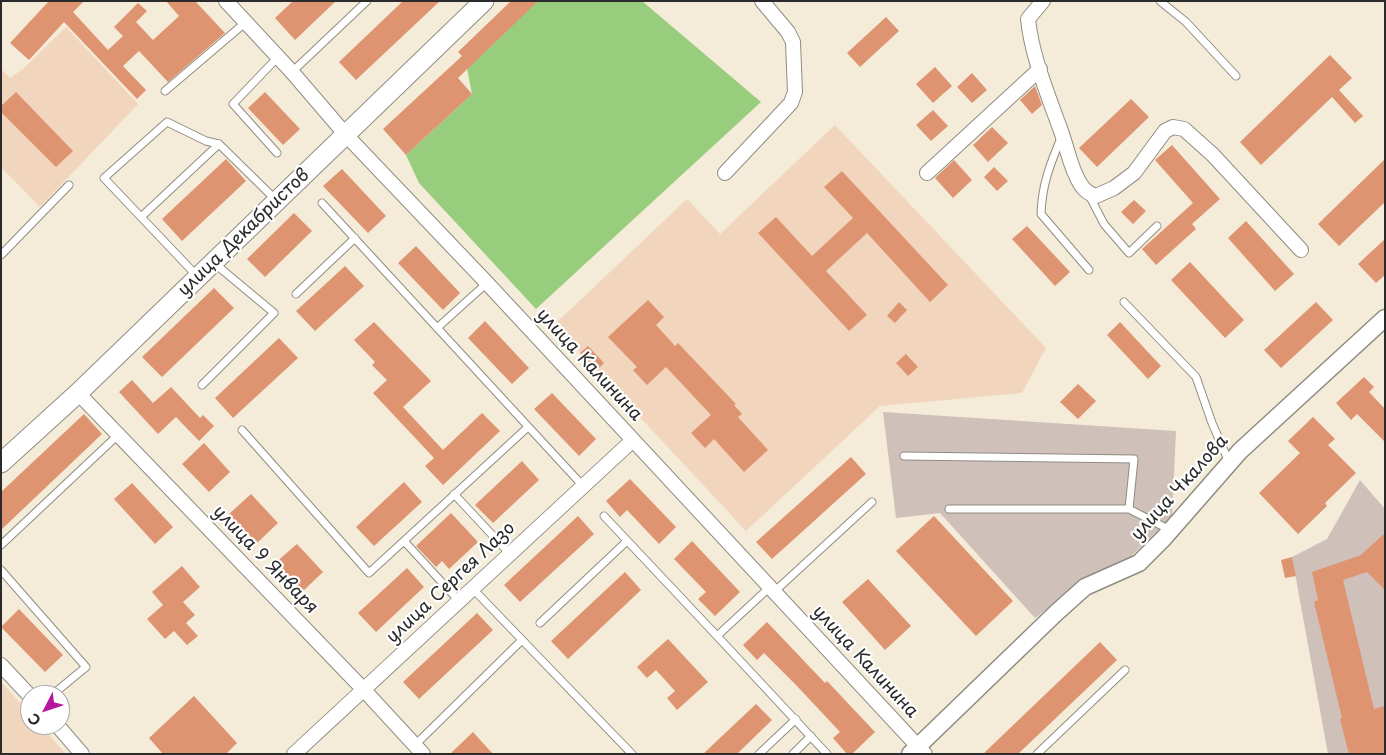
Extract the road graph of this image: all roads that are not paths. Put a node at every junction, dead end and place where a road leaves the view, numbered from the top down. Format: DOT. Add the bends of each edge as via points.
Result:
graph roads {
  1 [pos="367,1"];
  2 [pos="484,1"];
  3 [pos="762,1"];
  4 [pos="1043,1"];
  5 [pos="1160,1"];
  6 [pos="229,2"];
  7 [pos="246,22"];
  8 [pos="278,58"];
  9 [pos="1040,69"];
  10 [pos="292,72"];
  11 [pos="1236,76"];
  12 [pos="165,91"];
  13 [pos="346,135"];
  14 [pos="1062,135"];
  15 [pos="219,144"];
  16 [pos="276,153"];
  17 [pos="927,172"];
  18 [pos="725,173"];
  19 [pos="69,186"];
  20 [pos="1088,193"];
  21 [pos="277,201"];
  22 [pos="322,203"];
  23 [pos="141,217"];
  24 [pos="1158,226"];
  25 [pos="355,238"];
  26 [pos="1301,250"];
  27 [pos="1,255"];
  28 [pos="214,262"];
  29 [pos="1090,270"];
  30 [pos="198,277"];
  31 [pos="486,283"];
  32 [pos="296,294"];
  33 [pos="1124,302"];
  34 [pos="1383,323"];
  35 [pos="437,328"];
  36 [pos="202,385"];
  37 [pos="78,393"];
  38 [pos="528,427"];
  39 [pos="242,430"];
  40 [pos="118,435"];
  41 [pos="633,440"];
  42 [pos="904,456"];
  43 [pos="1230,462"];
  44 [pos="1,463"];
  45 [pos="583,486"];
  46 [pos="454,494"];
  47 [pos="872,502"];
  48 [pos="948,509"];
  49 [pos="1129,509"];
  50 [pos="604,516"];
  51 [pos="1170,530"];
  52 [pos="404,541"];
  53 [pos="627,541"];
  54 [pos="1,545"];
  55 [pos="510,554"];
  56 [pos="1,570"];
  57 [pos="473,589"];
  58 [pos="772,590"];
  59 [pos="459,601"];
  60 [pos="540,623"];
  61 [pos="717,636"];
  62 [pos="522,640"];
  63 [pos="1,665"];
  64 [pos="1125,670"];
  65 [pos="20,685"];
  66 [pos="64,685"];
  67 [pos="364,690"];
  68 [pos="796,719"];
  69 [pos="66,735"];
  70 [pos="811,736"];
  71 [pos="419,749"];
  72 [pos="918,751"];
  73 [pos="82,754"];
  74 [pos="294,754"];
  75 [pos="632,754"];
  76 [pos="759,754"];
  77 [pos="793,754"];
  78 [pos="827,754"];
  79 [pos="1038,754"];
  1 -- 10 [label="lane"];
  2 -- 13 [label="main road, улица Декабристов"];
  3 -- 18 [label="street" via="793,42 795,92 791,103"];
  4 -- 9 [label="street" via="1028,19"];
  5 -- 11 [label="lane" via="1186,22"];
  6 -- 7 [label="street, улица Калинина"];
  7 -- 8 [label="street, улица Калинина"];
  7 -- 12 [label="lane"];
  8 -- 10 [label="street, улица Калинина"];
  8 -- 16 [label="lane" via="233,104"];
  9 -- 14 [label="street"];
  9 -- 17 [label="street"];
  10 -- 13 [label="street, улица Калинина"];
  13 -- 21 [label="main road, улица Декабристов"];
  13 -- 31 [label="street, улица Калинина"];
  14 -- 20 [label="street" via="1081,185"];
  14 -- 29 [label="lane" via="1046,175 1042,214"];
  15 -- 21 [label="lane"];
  15 -- 23 [label="lane"];
  15 -- 23 [label="lane" via="167,122 104,178"];
  19 -- 27 [label="lane"];
  20 -- 24 [label="lane" via="1104,224 1129,253"];
  20 -- 26 [label="street" via="1096,196 1114,188 1134,173 1165,131 1184,129"];
  21 -- 28 [label="main road, улица Декабристов"];
  22 -- 25 [label="lane"];
  23 -- 30 [label="lane"];
  25 -- 32 [label="lane"];
  25 -- 35 [label="lane"];
  28 -- 30 [label="main road, улица Декабристов"];
  28 -- 36 [label="lane" via="274,313"];
  30 -- 37 [label="main road, улица Декабристов"];
  31 -- 35 [label="lane"];
  31 -- 41 [label="street, улица Калинина"];
  33 -- 43 [label="lane" via="1196,377"];
  34 -- 43 [label="street, улица Чкалова"];
  35 -- 38 [label="lane"];
  37 -- 40 [label="street, улица 9 Января"];
  37 -- 44 [label="main road, улица Декабристов"];
  38 -- 45 [label="lane"];
  38 -- 46 [label="lane"];
  39 -- 52 [label="lane" via="369,574"];
  40 -- 54 [label="lane"];
  40 -- 67 [label="street, улица 9 Января"];
  41 -- 45 [label="street, улица Сергея Лазо"];
  41 -- 58 [label="street, улица Калинина"];
  42 -- 49 [label="lane" via="1134,459"];
  43 -- 51 [label="street, улица Чкалова"];
  45 -- 55 [label="street, улица Сергея Лазо"];
  46 -- 52 [label="lane"];
  46 -- 55 [label="lane"];
  47 -- 58 [label="lane"];
  48 -- 49 [label="lane"];
  49 -- 51 [label="lane"];
  50 -- 53 [label="lane"];
  51 -- 72 [label="street, улица Чкалова" via="1139,563 1085,588 1056,613"];
  52 -- 59 [label="lane"];
  53 -- 60 [label="lane"];
  53 -- 61 [label="lane"];
  55 -- 57 [label="street, улица Сергея Лазо"];
  56 -- 66 [label="lane" via="86,667"];
  57 -- 59 [label="street, улица Сергея Лазо"];
  57 -- 62 [label="lane"];
  58 -- 61 [label="lane"];
  58 -- 72 [label="street, улица Калинина"];
  59 -- 67 [label="street, улица Сергея Лазо"];
  61 -- 68 [label="lane"];
  62 -- 71 [label="lane"];
  62 -- 75 [label="lane"];
  63 -- 65 [label="street"];
  64 -- 79 [label="lane"];
  67 -- 71 [label="street, улица 9 Января"];
  67 -- 74 [label="street, улица Сергея Лазо"];
  68 -- 70 [label="lane"];
  68 -- 76 [label="lane"];
  69 -- 73 [label="street"];
  70 -- 77 [label="lane"];
  70 -- 78 [label="lane"];
}
